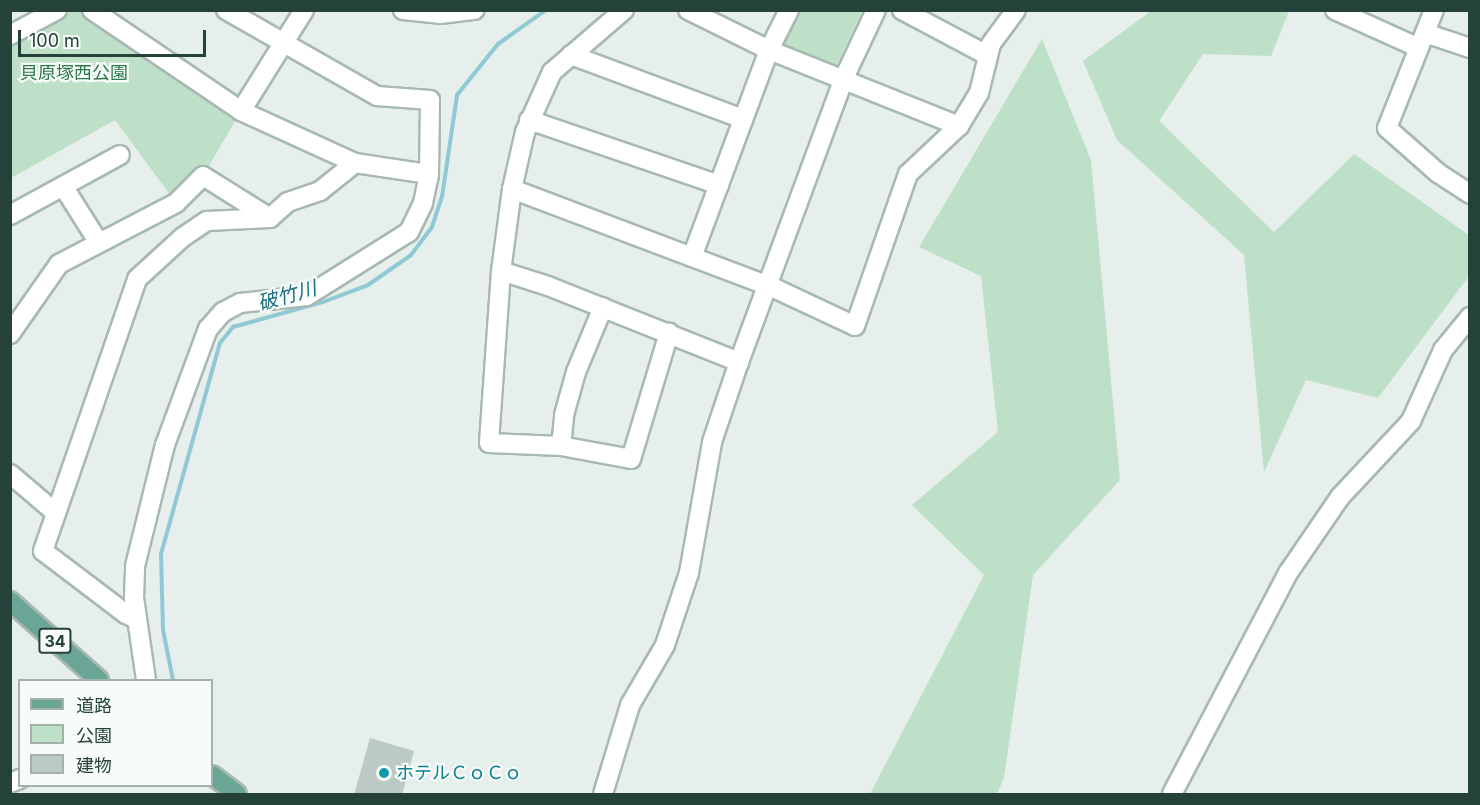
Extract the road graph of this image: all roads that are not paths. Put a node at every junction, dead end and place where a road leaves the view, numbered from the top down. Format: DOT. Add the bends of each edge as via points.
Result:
graph roads {
  1 [pos="57,10"];
  2 [pos="92,10"];
  3 [pos="226,10"];
  4 [pos="304,10"];
  5 [pos="403,10"];
  6 [pos="475,10"];
  7 [pos="624,10"];
  8 [pos="688,10"];
  9 [pos="789,10"];
  10 [pos="876,10"];
  11 [pos="902,10"];
  12 [pos="1016,10"];
  13 [pos="1335,10"];
  14 [pos="1434,10"];
  15 [pos="10,35"];
  16 [pos="1422,40"];
  17 [pos="282,45"];
  18 [pos="1470,48"];
  19 [pos="769,50"];
  20 [pos="571,55"];
  21 [pos="987,55"];
  22 [pos="844,78"];
  23 [pos="241,111"];
  24 [pos="743,119"];
  25 [pos="529,120"];
  26 [pos="959,126"];
  27 [pos="120,155"];
  28 [pos="355,163"];
  29 [pos="429,174"];
  30 [pos="719,185"];
  31 [pos="63,186"];
  32 [pos="512,189"];
  33 [pos="1470,194"];
  34 [pos="10,215"];
  35 [pos="270,218"];
  36 [pos="99,243"];
  37 [pos="692,257"];
  38 [pos="501,271"];
  39 [pos="767,286"];
  40 [pos="603,307"];
  41 [pos="1470,317"];
  42 [pos="669,333"];
  43 [pos="10,334"];
  44 [pos="739,362"];
  45 [pos="561,446"];
  46 [pos="10,474"];
  47 [pos="56,513"];
  48 [pos="10,601"];
  49 [pos="137,619"];
  50 [pos="97,679"];
  51 [pos="146,679"];
  52 [pos="213,776"];
  53 [pos="237,795"];
  54 [pos="603,795"];
  55 [pos="1172,795"];
  1 -- 15 [label="street"];
  2 -- 23 [label="street"];
  3 -- 17 [label="street"];
  4 -- 17 [label="street"];
  5 -- 6 [label="street" via="440,14"];
  7 -- 20 [label="street"];
  8 -- 19 [label="street"];
  9 -- 19 [label="street"];
  10 -- 22 [label="street"];
  11 -- 21 [label="street"];
  12 -- 21 [label="street"];
  13 -- 16 [label="street"];
  14 -- 16 [label="street"];
  16 -- 18 [label="street"];
  16 -- 33 [label="street" via="1387,128 1438,174"];
  17 -- 23 [label="street"];
  17 -- 29 [label="street" via="377,96 430,100"];
  19 -- 22 [label="street"];
  19 -- 24 [label="street"];
  20 -- 24 [label="street"];
  20 -- 25 [label="street" via="552,72"];
  21 -- 26 [label="street" via="979,93"];
  22 -- 26 [label="street"];
  22 -- 39 [label="street"];
  23 -- 28 [label="street"];
  24 -- 30 [label="street"];
  25 -- 30 [label="street"];
  25 -- 32 [label="street"];
  26 -- 39 [label="street" via="908,174 855,326"];
  27 -- 31 [label="street"];
  28 -- 29 [label="street"];
  28 -- 35 [label="street" via="320,191 288,202"];
  29 -- 49 [label="street" via="423,203 409,232 401,238 307,296 240,303 223,312 208,329 165,445 143,528 135,566"];
  30 -- 37 [label="street"];
  31 -- 34 [label="street"];
  31 -- 36 [label="street"];
  32 -- 37 [label="street"];
  32 -- 38 [label="street"];
  35 -- 36 [label="street" via="203,176 176,203"];
  35 -- 47 [label="street" via="207,221 137,279"];
  36 -- 43 [label="street" via="59,264"];
  37 -- 39 [label="street"];
  38 -- 40 [label="street"];
  38 -- 45 [label="street" via="489,443"];
  39 -- 44 [label="street"];
  40 -- 42 [label="street"];
  40 -- 45 [label="street" via="576,372 564,415"];
  41 -- 55 [label="street" via="1443,350 1411,421 1340,497 1294,564 1239,661"];
  42 -- 44 [label="street"];
  42 -- 45 [label="street" via="631,459"];
  44 -- 54 [label="street" via="712,442 689,573 665,645 630,705"];
  46 -- 47 [label="street"];
  47 -- 49 [label="street" via="44,551"];
  48 -- 50 [label="main road, 34"];
  49 -- 51 [label="street"];
  52 -- 53 [label="main road"];
}
